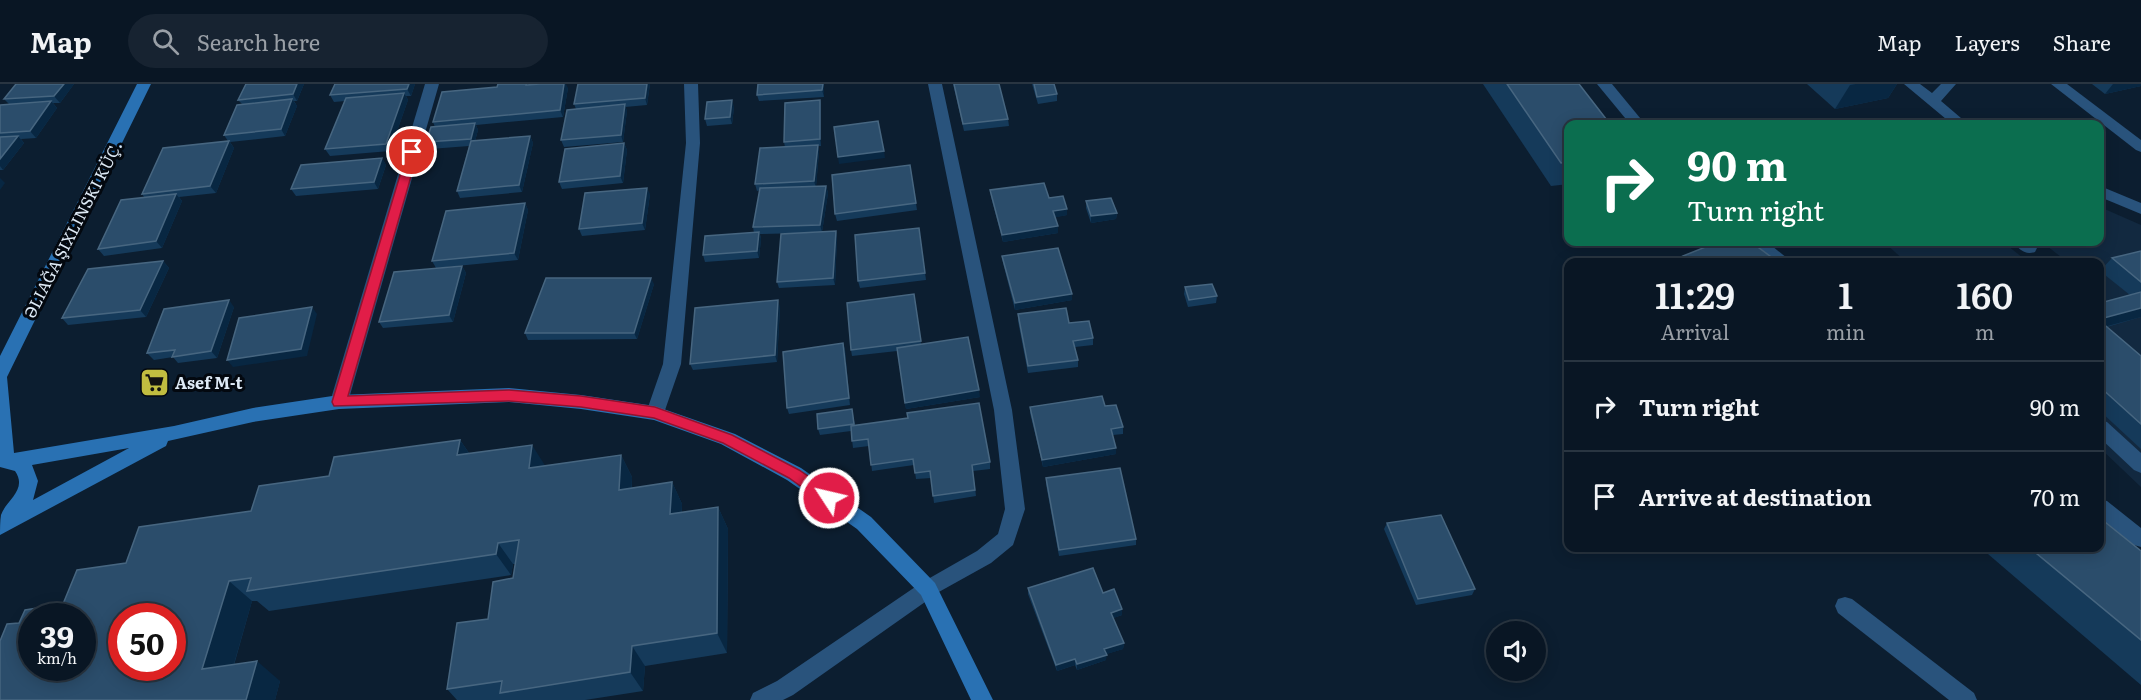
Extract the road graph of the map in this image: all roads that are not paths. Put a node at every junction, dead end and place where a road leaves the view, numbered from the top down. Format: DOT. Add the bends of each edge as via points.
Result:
graph roads {
  1 [pos="144,84"];
  2 [pos="432,84"];
  3 [pos="691,84"];
  4 [pos="935,84"];
  5 [pos="1604,84"];
  6 [pos="1911,84"];
  7 [pos="1949,84"];
  8 [pos="2058,84"];
  9 [pos="1932,101"];
  10 [pos="1635,120"];
  11 [pos="1956,120"];
  12 [pos="2141,147"];
  13 [pos="2104,193"];
  14 [pos="2141,209"];
  15 [pos="1762,246"];
  16 [pos="1779,258"];
  17 [pos="2,365"];
  18 [pos="0,380"];
  19 [pos="339,402"];
  20 [pos="655,413"];
  21 [pos="2104,431"];
  22 [pos="174,433"];
  23 [pos="6,460"];
  24 [pos="2141,465"];
  25 [pos="2104,510"];
  26 [pos="0,526"];
  27 [pos="2141,539"];
  28 [pos="928,589"];
  29 [pos="1845,606"];
  30 [pos="761,700"];
  31 [pos="982,700"];
  32 [pos="1966,700"];
  1 -- 17 [label="main road"];
  2 -- 19 [label="street"];
  3 -- 20 [label="street" via="693,143 672,364"];
  4 -- 28 [label="street" via="1004,410 1015,509 1006,539 984,557"];
  5 -- 10 [label="street"];
  6 -- 9 [label="street"];
  7 -- 9 [label="street"];
  8 -- 12 [label="street"];
  9 -- 11 [label="street"];
  13 -- 14 [label="street"];
  15 -- 16 [label="street"];
  18 -- 23 [label="main road"];
  19 -- 20 [label="main road" via="509,395"];
  19 -- 22 [label="main road" via="253,415"];
  20 -- 28 [label="main road" via="728,439 794,474 864,523"];
  21 -- 24 [label="street"];
  22 -- 23 [label="main road"];
  22 -- 26 [label="main road"];
  23 -- 26 [label="main road" via="25,468 30,480 27,494 16,511"];
  25 -- 27 [label="street"];
  28 -- 30 [label="street" via="785,688"];
  28 -- 31 [label="main road"];
  29 -- 32 [label="street"];
}
